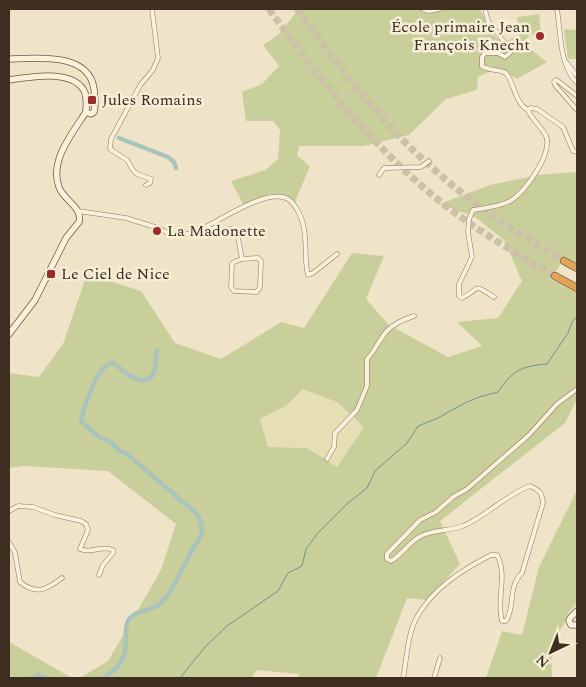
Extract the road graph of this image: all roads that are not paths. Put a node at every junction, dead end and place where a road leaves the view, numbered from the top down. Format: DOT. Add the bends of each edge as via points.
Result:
graph roads {
  1 [pos="152,9"];
  2 [pos="423,9"];
  3 [pos="440,9"];
  4 [pos="485,9"];
  5 [pos="558,9"];
  6 [pos="9,59"];
  7 [pos="566,62"];
  8 [pos="577,76"];
  9 [pos="9,80"];
  10 [pos="577,83"];
  11 [pos="577,96"];
  12 [pos="528,110"];
  13 [pos="577,110"];
  14 [pos="86,112"];
  15 [pos="577,152"];
  16 [pos="429,161"];
  17 [pos="379,175"];
  18 [pos="146,185"];
  19 [pos="78,211"];
  20 [pos="194,232"];
  21 [pos="337,254"];
  22 [pos="242,259"];
  23 [pos="564,261"];
  24 [pos="577,268"];
  25 [pos="555,276"];
  26 [pos="577,288"];
  27 [pos="494,297"];
  28 [pos="414,316"];
  29 [pos="9,334"];
  30 [pos="577,389"];
  31 [pos="327,459"];
  32 [pos="9,511"];
  33 [pos="9,542"];
  34 [pos="99,575"];
  35 [pos="62,578"];
  36 [pos="577,611"];
  37 [pos="577,625"];
  38 [pos="440,658"];
  39 [pos="403,678"];
  40 [pos="434,678"];
  1 -- 18 [label="street" via="158,58 111,138 110,149 127,160 137,174 150,179"];
  2 -- 3 [label="street"];
  4 -- 12 [label="street" via="488,21 510,53 505,57 498,53 485,53 482,66 506,73 523,108"];
  5 -- 7 [label="street"];
  6 -- 14 [label="street" via="47,59 82,67 92,80 95,97 94,112"];
  7 -- 8 [label="street"];
  7 -- 10 [label="street" via="567,70"];
  9 -- 14 [label="street" via="41,76 71,80 84,90"];
  11 -- 13 [label="street" via="558,81 554,82"];
  12 -- 15 [label="street" via="533,107 563,127 573,151"];
  12 -- 27 [label="street" via="545,134 545,156 534,175 512,200 472,210 469,218 472,257 459,284 459,296 462,298 478,288"];
  14 -- 19 [label="street" via="63,150 56,169 61,191"];
  16 -- 17 [label="street" via="421,167 384,168"];
  19 -- 20 [label="street" via="126,218 166,232"];
  19 -- 29 [label="street" via="79,222 66,238 35,300"];
  20 -- 21 [label="street" via="252,203 282,197 292,202 305,230 308,275"];
  20 -- 22 [label="street" via="231,229 237,232"];
  22 -- 22 [label="street" via="258,258 261,261 257,292 234,291 231,287 232,264"];
  23 -- 24 [label="highway"];
  25 -- 26 [label="highway"];
  28 -- 31 [label="street" via="399,321 387,331 367,359 367,386 357,410 335,433 334,446"];
  30 -- 39 [label="street" via="467,489 420,520 387,554 386,558 391,561 420,536 463,525 521,489 530,486 539,490 542,497 522,573 512,589 510,615 506,621 502,621 500,615 500,561 497,555 491,555 448,581 417,617"];
  32 -- 34 [label="street" via="18,506 33,507 86,524 88,530 80,549 86,552 100,548 113,550"];
  33 -- 35 [label="street" via="15,553 20,582 27,588 46,589"];
  36 -- 37 [label="street" via="569,621 571,625"];
  38 -- 40 [label="street"];
}
